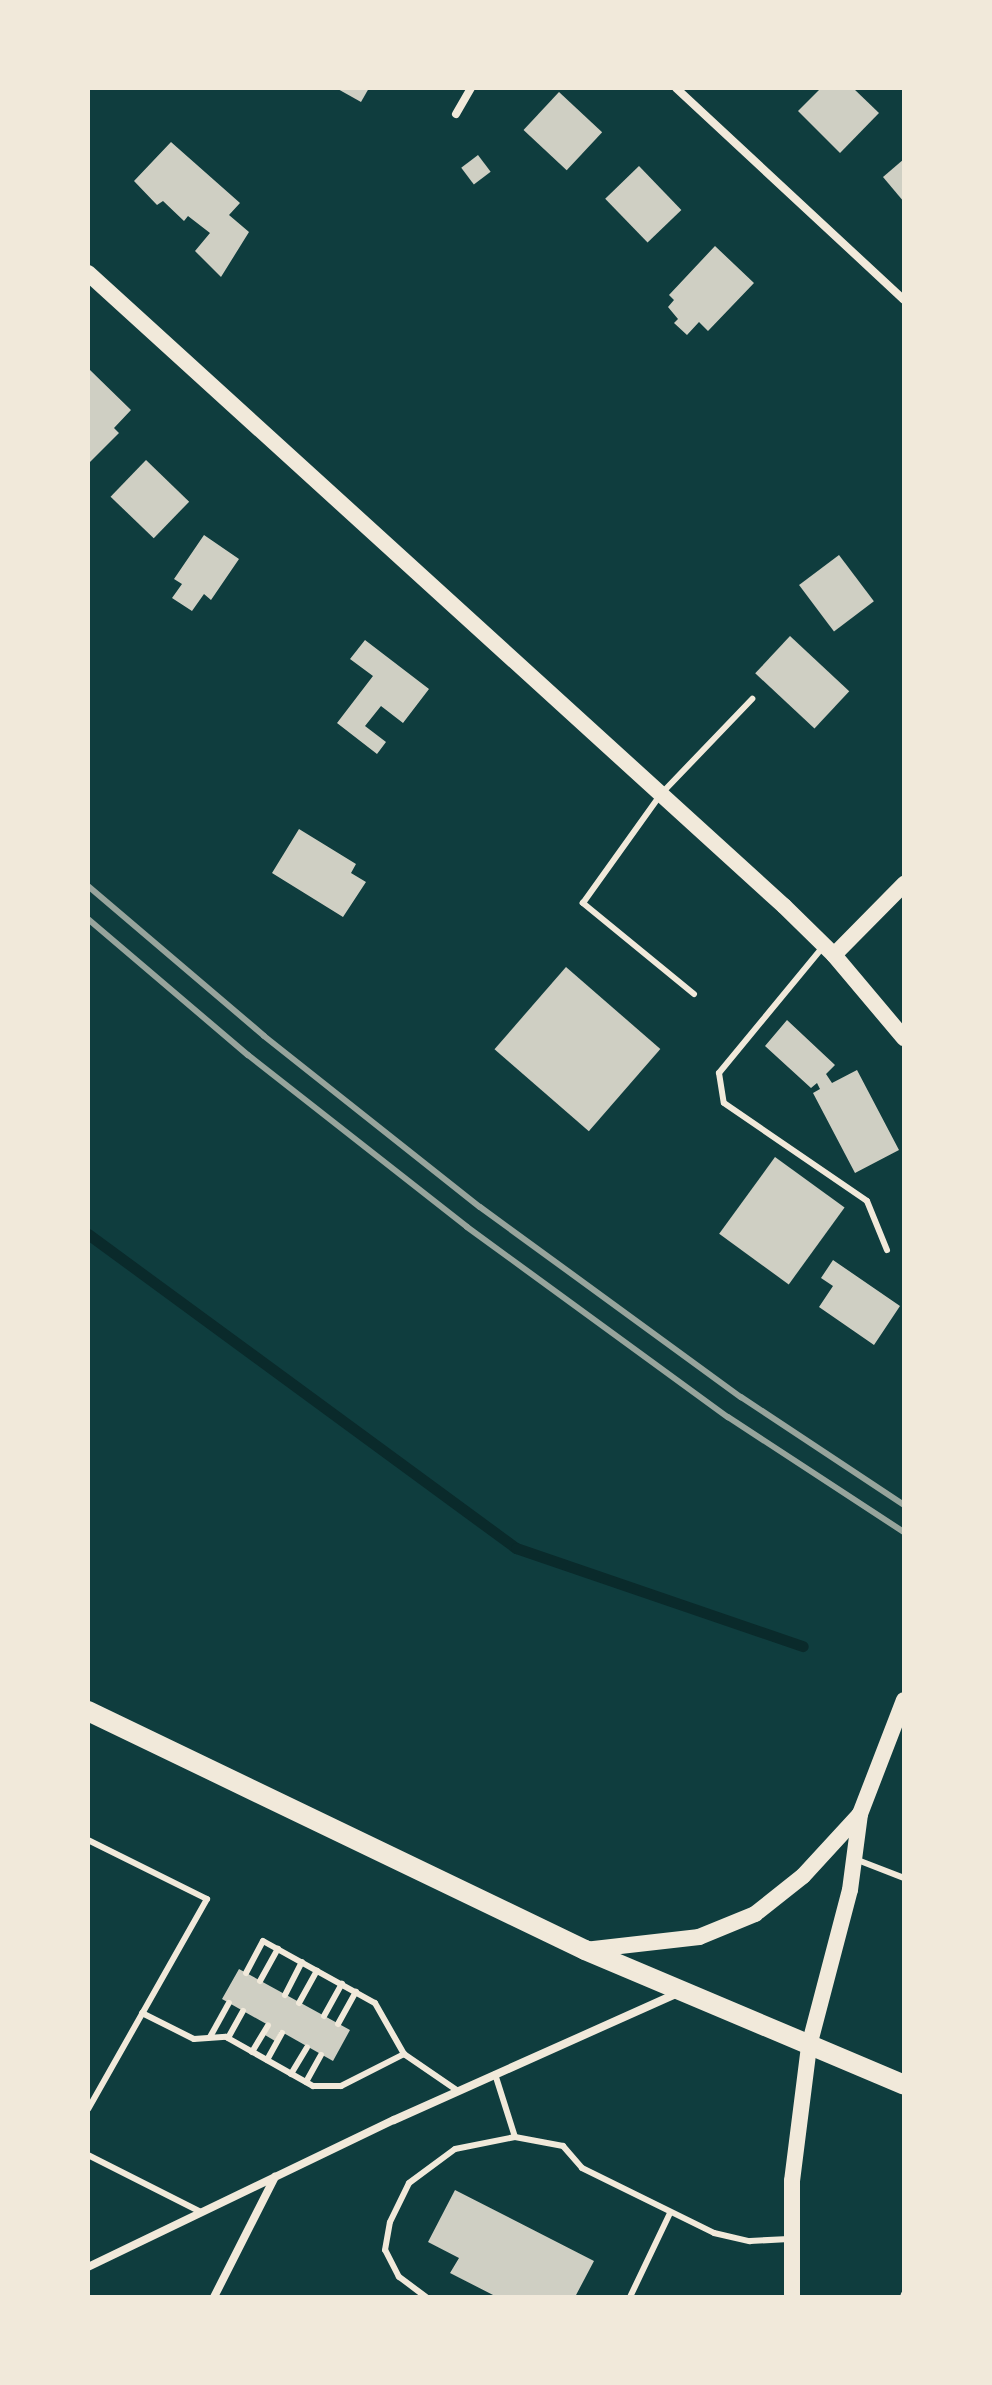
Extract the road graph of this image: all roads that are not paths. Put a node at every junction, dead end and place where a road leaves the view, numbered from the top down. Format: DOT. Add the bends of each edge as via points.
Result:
graph roads {
  1 [pos="471,88"];
  2 [pos="676,88"];
  3 [pos="456,114"];
  4 [pos="88,273"];
  5 [pos="904,300"];
  6 [pos="752,699"];
  7 [pos="661,794"];
  8 [pos="904,884"];
  9 [pos="829,950"];
  10 [pos="694,994"];
  11 [pos="904,1038"];
  12 [pos="887,1250"];
  13 [pos="904,1700"];
  14 [pos="88,1711"];
  15 [pos="860,1814"];
  16 [pos="88,1840"];
  17 [pos="854,1859"];
  18 [pos="904,1878"];
  19 [pos="278,1949"];
  20 [pos="585,1950"];
  21 [pos="302,1962"];
  22 [pos="317,1971"];
  23 [pos="246,1973"];
  24 [pos="260,1981"];
  25 [pos="342,1984"];
  26 [pos="681,1991"];
  27 [pos="356,1992"];
  28 [pos="285,1995"];
  29 [pos="229,2003"];
  30 [pos="299,2003"];
  31 [pos="243,2011"];
  32 [pos="142,2013"];
  33 [pos="324,2016"];
  34 [pos="338,2024"];
  35 [pos="268,2025"];
  36 [pos="282,2033"];
  37 [pos="210,2037"];
  38 [pos="228,2038"];
  39 [pos="809,2046"];
  40 [pos="307,2047"];
  41 [pos="252,2052"];
  42 [pos="404,2054"];
  43 [pos="321,2055"];
  44 [pos="267,2060"];
  45 [pos="291,2074"];
  46 [pos="495,2074"];
  47 [pos="306,2082"];
  48 [pos="904,2085"];
  49 [pos="458,2091"];
  50 [pos="88,2109"];
  51 [pos="515,2137"];
  52 [pos="88,2155"];
  53 [pos="275,2177"];
  54 [pos="201,2212"];
  55 [pos="670,2213"];
  56 [pos="789,2239"];
  57 [pos="88,2267"];
  58 [pos="214,2297"];
  59 [pos="426,2297"];
  60 [pos="630,2297"];
  61 [pos="792,2297"];
  1 -- 3 [label="street"];
  2 -- 5 [label="street"];
  4 -- 7 [label="main road"];
  6 -- 7 [label="lane"];
  7 -- 9 [label="main road"];
  7 -- 10 [label="lane" via="583,903"];
  8 -- 9 [label="main road"];
  9 -- 11 [label="main road"];
  9 -- 12 [label="lane" via="719,1073 724,1103 867,1201"];
  13 -- 15 [label="main road"];
  14 -- 20 [label="main road"];
  15 -- 17 [label="main road"];
  15 -- 20 [label="main road" via="803,1876 755,1914 699,1937"];
  16 -- 32 [label="lane" via="207,1899"];
  17 -- 18 [label="lane"];
  17 -- 39 [label="main road"];
  19 -- 21 [label="lane"];
  19 -- 23 [label="lane" via="263,1941"];
  19 -- 24 [label="lane"];
  20 -- 26 [label="main road"];
  21 -- 22 [label="lane"];
  21 -- 28 [label="lane"];
  22 -- 25 [label="lane"];
  22 -- 30 [label="lane"];
  25 -- 27 [label="lane"];
  25 -- 33 [label="lane"];
  26 -- 39 [label="main road"];
  26 -- 46 [label="street"];
  27 -- 34 [label="lane"];
  27 -- 42 [label="lane" via="384,2013"];
  29 -- 37 [label="lane"];
  31 -- 38 [label="lane"];
  32 -- 37 [label="lane" via="185,2036"];
  32 -- 50 [label="lane"];
  35 -- 41 [label="lane"];
  36 -- 44 [label="lane"];
  37 -- 38 [label="lane"];
  38 -- 41 [label="lane"];
  39 -- 48 [label="main road"];
  39 -- 56 [label="main road"];
  40 -- 45 [label="lane"];
  41 -- 44 [label="lane"];
  42 -- 47 [label="lane" via="341,2086"];
  42 -- 49 [label="lane"];
  43 -- 47 [label="lane"];
  44 -- 45 [label="lane"];
  45 -- 47 [label="lane"];
  46 -- 49 [label="street"];
  46 -- 51 [label="lane"];
  49 -- 53 [label="street"];
  51 -- 55 [label="lane" via="544,2138 563,2146 582,2168"];
  51 -- 59 [label="lane" via="455,2149 409,2183 390,2222 385,2250 399,2277"];
  52 -- 54 [label="lane"];
  53 -- 54 [label="street"];
  53 -- 58 [label="street"];
  54 -- 57 [label="street"];
  55 -- 56 [label="lane" via="714,2233 750,2241"];
  55 -- 60 [label="lane"];
  56 -- 61 [label="main road"];
}
